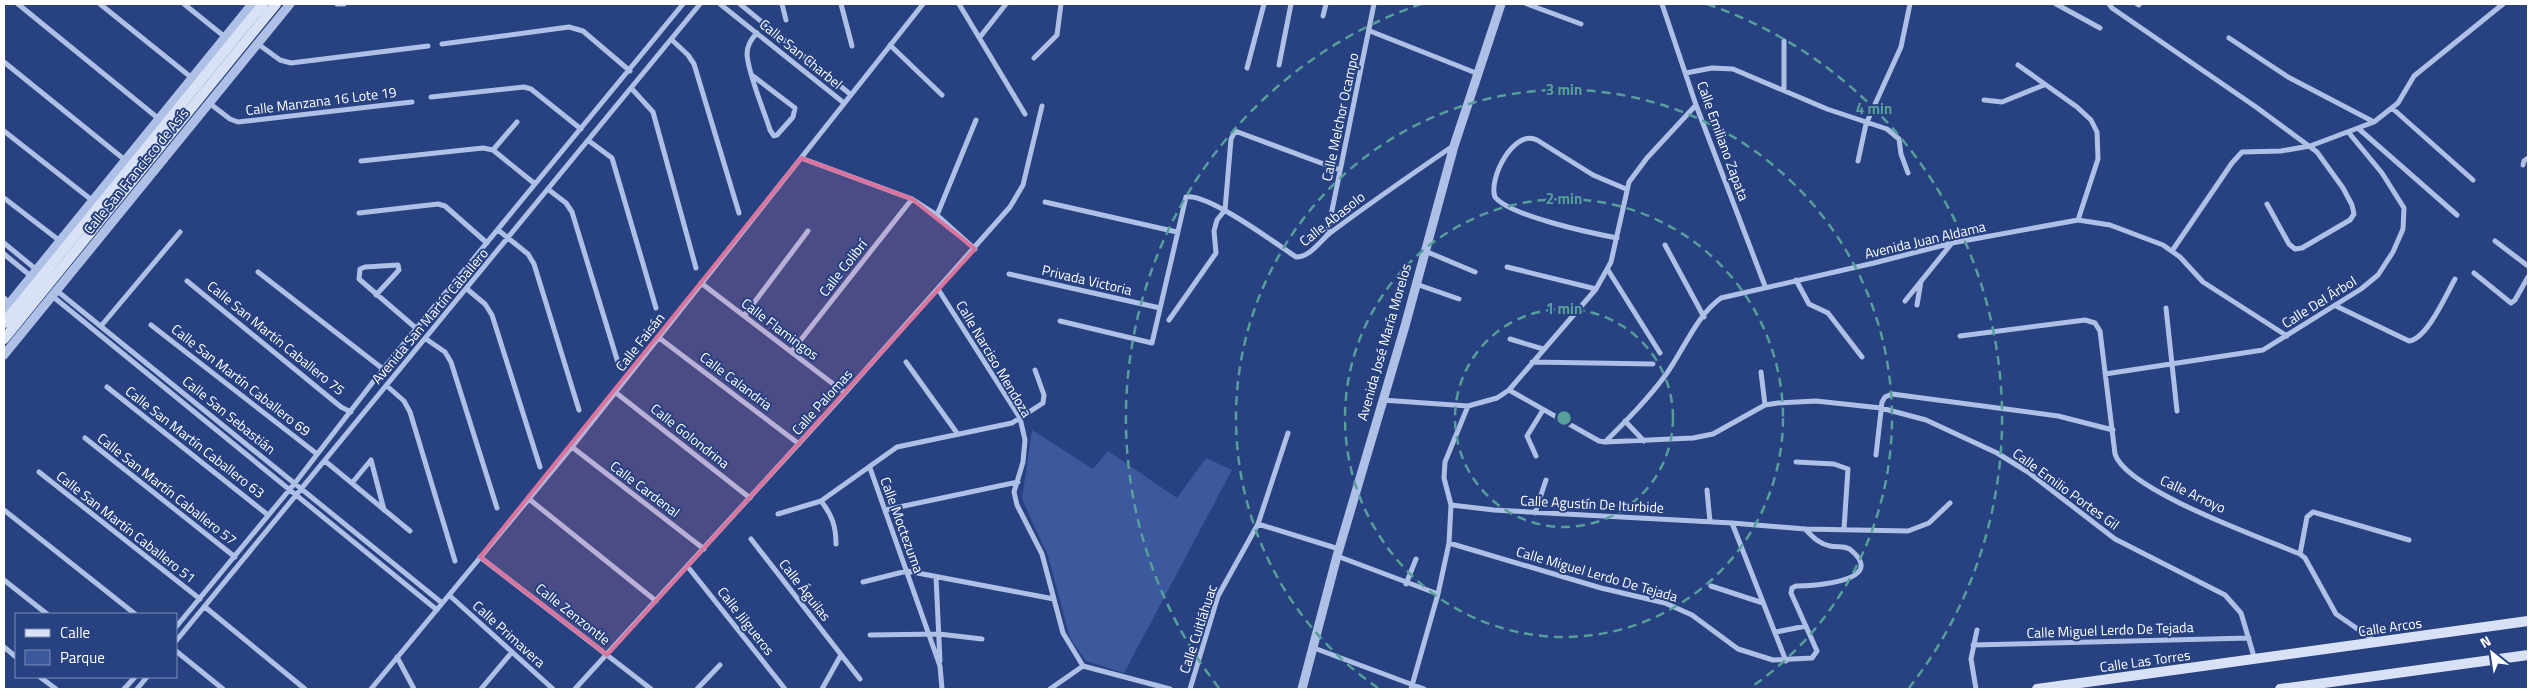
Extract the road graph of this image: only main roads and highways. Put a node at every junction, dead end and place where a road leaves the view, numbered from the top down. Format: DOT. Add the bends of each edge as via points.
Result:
graph roads {
  1 [pos="263,4"];
  2 [pos="276,4"];
  3 [pos="44,283"];
  4 [pos="4,323"];
  5 [pos="4,339"];
  6 [pos="2528,621"];
  7 [pos="2528,655"];
  8 [pos="2255,660"];
  9 [pos="2037,689"];
  10 [pos="2280,689"];
  1 -- 3 [label="main road, Calle San Francisco de Asís"];
  2 -- 3 [label="main road, Calle San Francisco de Asís"];
  3 -- 4 [label="main road, Calle San Francisco de Asís"];
  3 -- 5 [label="main road, Calle San Francisco de Asís"];
  6 -- 8 [label="main road, Calle Arcos"];
  7 -- 10 [label="main road"];
  8 -- 9 [label="main road, Calle Las Torres"];
}
